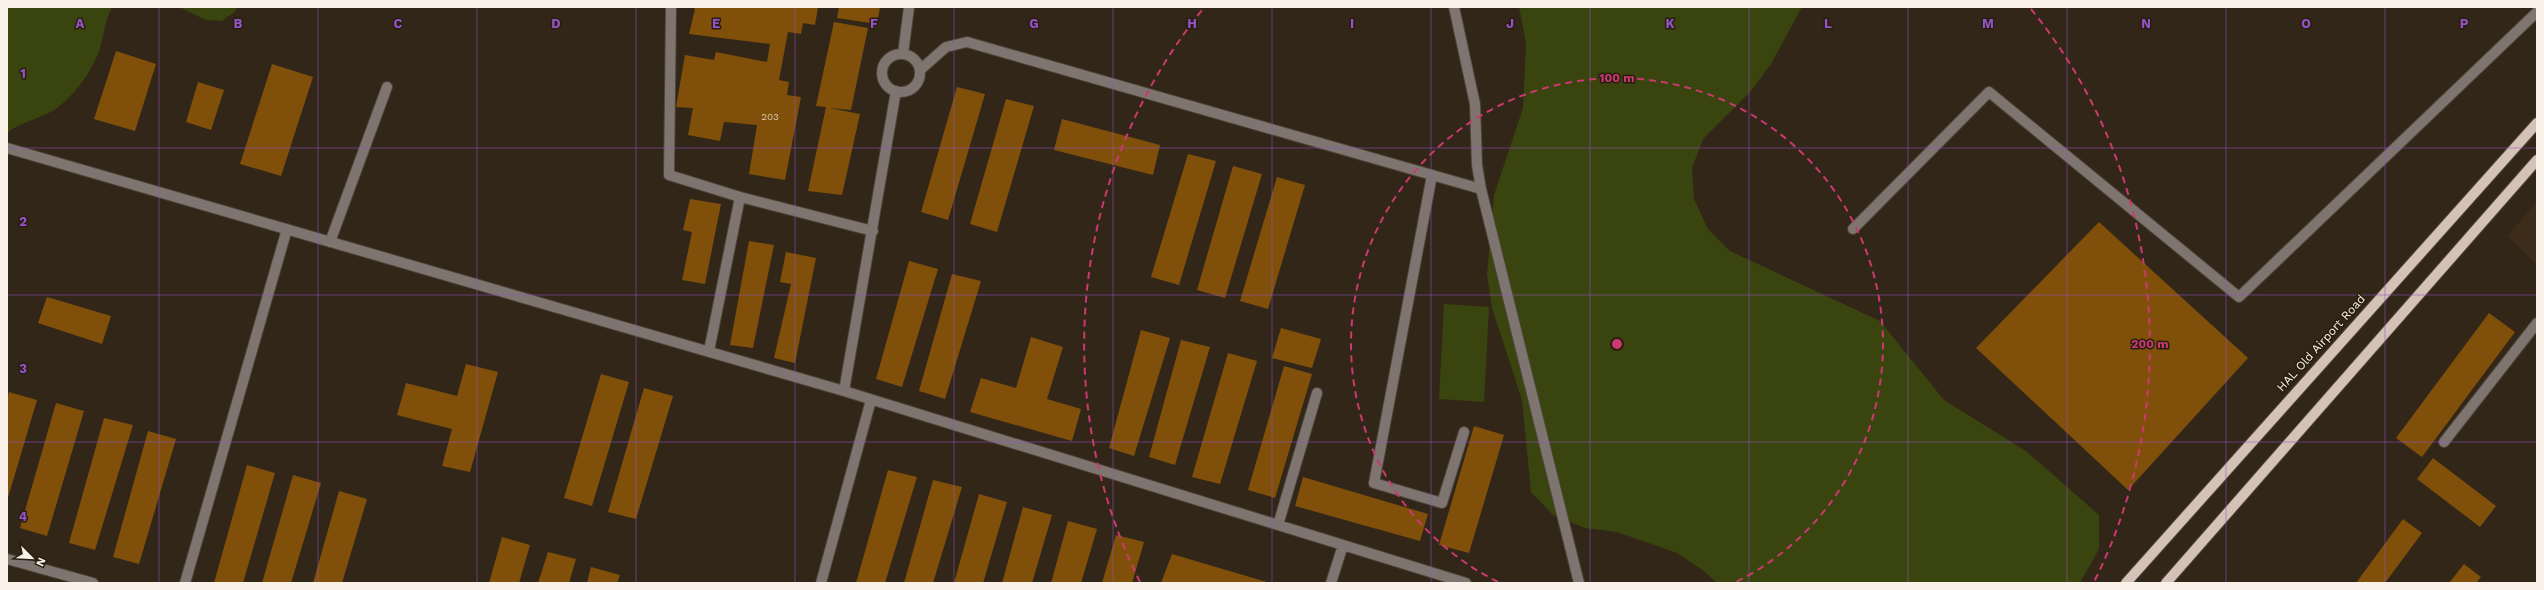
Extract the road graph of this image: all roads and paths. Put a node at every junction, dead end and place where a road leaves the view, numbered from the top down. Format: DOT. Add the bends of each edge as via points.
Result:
graph roads {
  1 [pos="671,7"];
  2 [pos="909,7"];
  3 [pos="1454,7"];
  4 [pos="2530,7"];
  5 [pos="2537,12"];
  6 [pos="2528,21"];
  7 [pos="903,54"];
  8 [pos="920,70"];
  9 [pos="387,87"];
  10 [pos="896,91"];
  11 [pos="2537,123"];
  12 [pos="7,148"];
  13 [pos="2537,160"];
  14 [pos="1432,175"];
  15 [pos="1481,189"];
  16 [pos="740,197"];
  17 [pos="287,229"];
  18 [pos="1853,229"];
  19 [pos="873,231"];
  20 [pos="330,242"];
  21 [pos="2537,323"];
  22 [pos="709,351"];
  23 [pos="844,391"];
  24 [pos="1317,394"];
  25 [pos="870,400"];
  26 [pos="1464,432"];
  27 [pos="2444,442"];
  28 [pos="1278,525"];
  29 [pos="1343,545"];
  30 [pos="7,559"];
  31 [pos="93,583"];
  32 [pos="185,583"];
  33 [pos="821,583"];
  34 [pos="1331,583"];
  35 [pos="1466,583"];
  36 [pos="1579,583"];
  37 [pos="2126,583"];
  38 [pos="2166,583"];
  1 -- 16 [label="lane" via="669,175"];
  2 -- 7 [label="lane"];
  3 -- 15 [label="lane" via="1475,104 1477,165"];
  4 -- 6 [label="lane"];
  5 -- 6 [label="lane"];
  6 -- 18 [label="lane" via="2239,297 1989,92"];
  7 -- 8 [label="lane" via="914,59"];
  7 -- 10 [label="lane" via="892,57 884,66 886,84"];
  8 -- 10 [label="lane" via="914,87"];
  8 -- 14 [label="lane" via="946,47 967,42"];
  9 -- 20 [label="lane"];
  10 -- 19 [label="lane"];
  11 -- 37 [label="main road, HAL Old Airport Road"];
  12 -- 17 [label="lane"];
  13 -- 38 [label="main road"];
  14 -- 15 [label="lane"];
  14 -- 26 [label="lane" via="1374,483 1442,503"];
  15 -- 36 [label="lane"];
  16 -- 19 [label="lane"];
  16 -- 22 [label="lane"];
  17 -- 20 [label="lane"];
  17 -- 32 [label="lane"];
  19 -- 23 [label="lane"];
  20 -- 22 [label="lane"];
  21 -- 27 [label="lane"];
  22 -- 23 [label="lane"];
  23 -- 25 [label="lane"];
  24 -- 28 [label="lane"];
  25 -- 28 [label="lane"];
  25 -- 33 [label="lane"];
  28 -- 29 [label="lane"];
  29 -- 34 [label="lane"];
  29 -- 35 [label="lane"];
  30 -- 31 [label="lane"];
}
